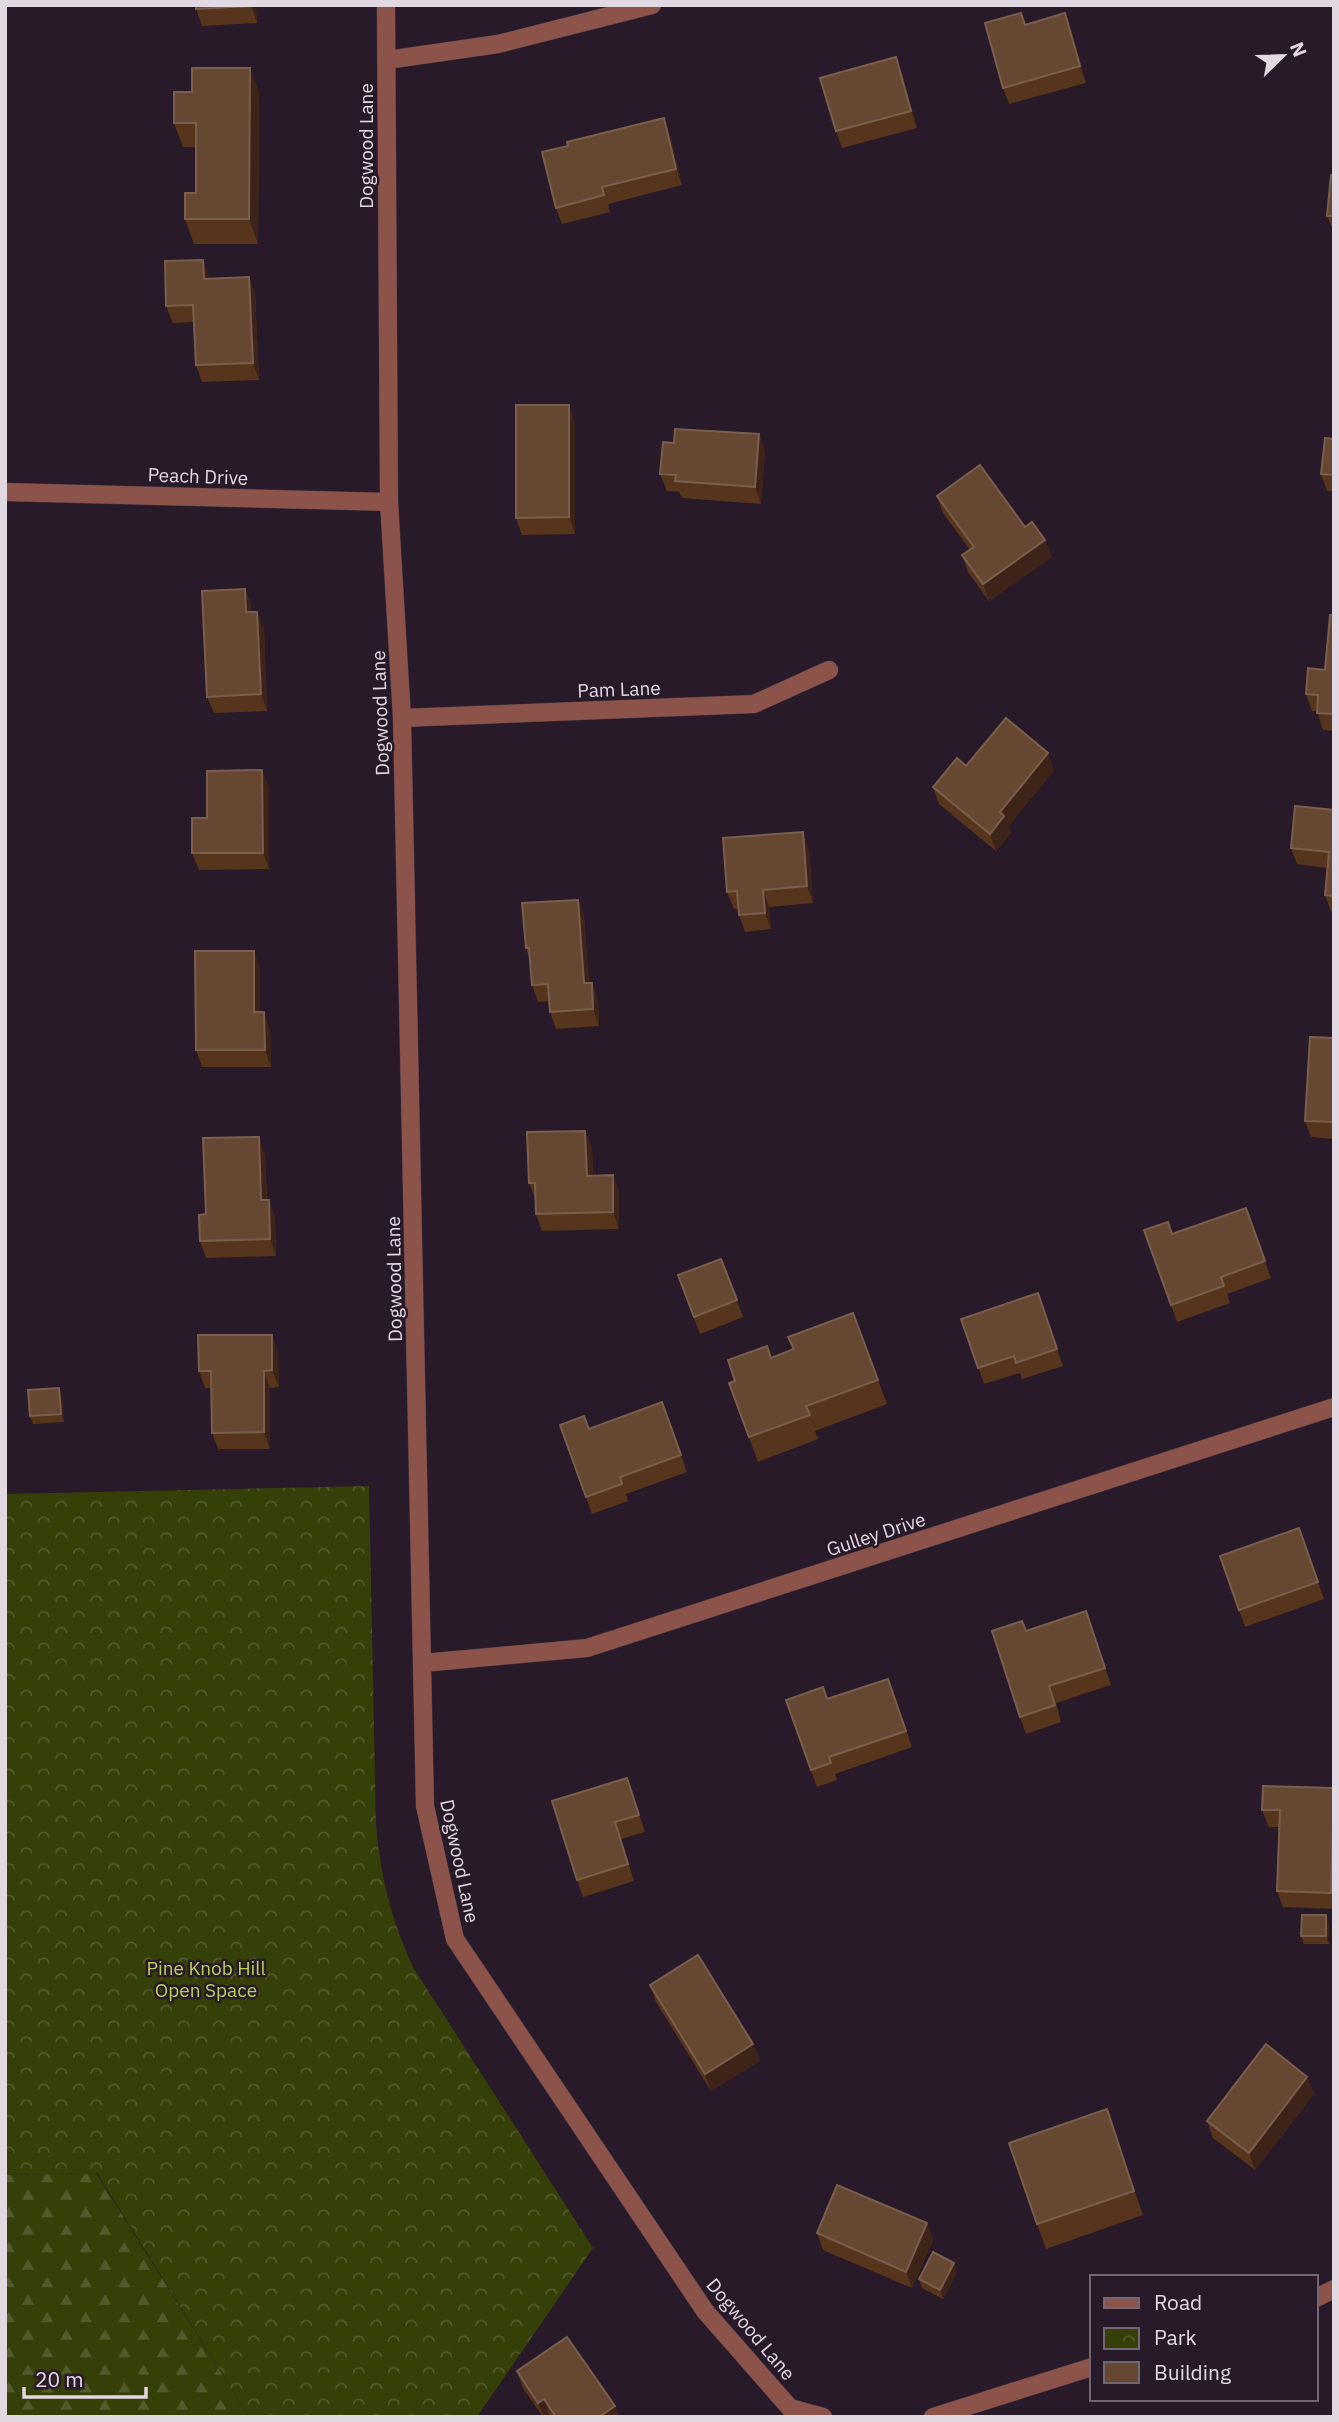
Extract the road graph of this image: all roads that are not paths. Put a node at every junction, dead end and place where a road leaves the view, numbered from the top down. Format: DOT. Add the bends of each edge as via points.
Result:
graph roads {
  1 [pos="386,5"];
  2 [pos="652,5"];
  3 [pos="387,60"];
  4 [pos="5,492"];
  5 [pos="389,502"];
  6 [pos="829,670"];
  7 [pos="402,718"];
  8 [pos="1334,1407"];
  9 [pos="423,1663"];
  10 [pos="1334,2289"];
  11 [pos="1318,2297"];
  12 [pos="1090,2368"];
  13 [pos="823,2417"];
  14 [pos="933,2417"];
  1 -- 3 [label="street, Dogwood Lane"];
  2 -- 3 [label="street" via="498,44"];
  3 -- 5 [label="street, Dogwood Lane"];
  4 -- 5 [label="street, Peach Drive"];
  5 -- 7 [label="street, Dogwood Lane"];
  6 -- 7 [label="street, Pam Lane" via="754,705"];
  7 -- 9 [label="street, Dogwood Lane"];
  8 -- 9 [label="street, Gulley Drive" via="587,1648"];
  9 -- 13 [label="street, Dogwood Lane" via="425,1806 455,1939 705,2311 790,2407"];
  10 -- 11 [label="street"];
  12 -- 14 [label="street"];
}
